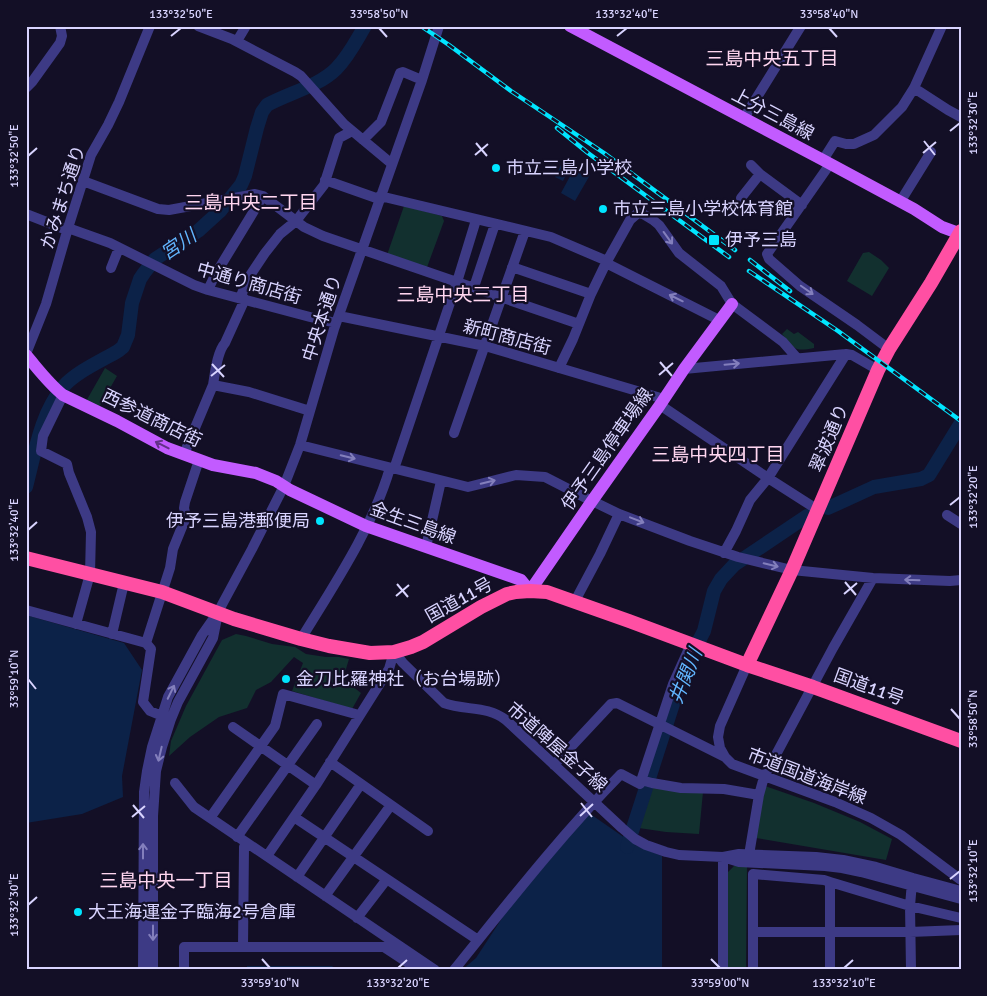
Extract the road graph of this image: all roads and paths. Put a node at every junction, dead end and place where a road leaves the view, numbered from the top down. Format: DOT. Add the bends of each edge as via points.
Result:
graph roads {
  1 [pos="60,26"];
  2 [pos="150,26"];
  3 [pos="198,26"];
  4 [pos="246,26"];
  5 [pos="439,26"];
  6 [pos="570,26"];
  7 [pos="800,26"];
  8 [pos="942,26"];
  9 [pos="237,41"];
  10 [pos="422,80"];
  11 [pos="26,88"];
  12 [pos="914,88"];
  13 [pos="961,117"];
  14 [pos="744,118"];
  15 [pos="352,131"];
  16 [pos="363,140"];
  17 [pos="931,152"];
  18 [pos="826,162"];
  19 [pos="392,164"];
  20 [pos="751,165"];
  21 [pos="760,174"];
  22 [pos="325,180"];
  23 [pos="83,181"];
  24 [pos="263,196"];
  25 [pos="380,197"];
  26 [pos="741,198"];
  27 [pos="900,202"];
  28 [pos="802,205"];
  29 [pos="26,214"];
  30 [pos="476,220"];
  31 [pos="296,221"];
  32 [pos="495,224"];
  33 [pos="68,229"];
  34 [pos="525,231"];
  35 [pos="960,233"];
  36 [pos="119,248"];
  37 [pos="361,250"];
  38 [pos="607,262"];
  39 [pos="512,267"];
  40 [pos="111,268"];
  41 [pos="457,282"];
  42 [pos="474,287"];
  43 [pos="208,290"];
  44 [pos="591,294"];
  45 [pos="502,297"];
  46 [pos="242,298"];
  47 [pos="732,304"];
  48 [pos="337,319"];
  49 [pos="719,320"];
  50 [pos="579,324"];
  51 [pos="438,336"];
  52 [pos="485,346"];
  53 [pos="889,349"];
  54 [pos="26,354"];
  55 [pos="846,354"];
  56 [pos="797,358"];
  57 [pos="559,368"];
  58 [pos="684,369"];
  59 [pos="878,370"];
  60 [pos="213,385"];
  61 [pos="60,392"];
  62 [pos="662,402"];
  63 [pos="310,411"];
  64 [pos="454,433"];
  65 [pos="300,445"];
  66 [pos="184,454"];
  67 [pos="199,460"];
  68 [pos="392,469"];
  69 [pos="768,478"];
  70 [pos="441,480"];
  71 [pos="284,486"];
  72 [pos="592,501"];
  73 [pos="818,510"];
  74 [pos="619,514"];
  75 [pos="947,515"];
  76 [pos="961,524"];
  77 [pos="366,526"];
  78 [pos="426,547"];
  79 [pos="724,553"];
  80 [pos="26,558"];
  81 [pos="792,570"];
  82 [pos="90,574"];
  83 [pos="872,578"];
  84 [pos="961,580"];
  85 [pos="124,583"];
  86 [pos="530,591"];
  87 [pos="162,592"];
  88 [pos="575,601"];
  89 [pos="26,610"];
  90 [pos="218,612"];
  91 [pos="76,624"];
  92 [pos="112,634"];
  93 [pos="302,639"];
  94 [pos="146,643"];
  95 [pos="696,646"];
  96 [pos="394,652"];
  97 [pos="747,665"];
  98 [pos="812,687"];
  99 [pos="359,715"];
  100 [pos="166,718"];
  101 [pos="317,724"];
  102 [pos="660,724"];
  103 [pos="233,727"];
  104 [pos="958,737"];
  105 [pos="261,746"];
  106 [pos="724,757"];
  107 [pos="330,762"];
  108 [pos="288,765"];
  109 [pos="554,765"];
  110 [pos="764,777"];
  111 [pos="647,781"];
  112 [pos="175,783"];
  113 [pos="361,784"];
  114 [pos="316,785"];
  115 [pos="759,795"];
  116 [pos="594,801"];
  117 [pos="391,805"];
  118 [pos="294,817"];
  119 [pos="210,818"];
  120 [pos="428,831"];
  121 [pos="237,837"];
  122 [pos="324,837"];
  123 [pos="246,843"];
  124 [pos="749,855"];
  125 [pos="266,856"];
  126 [pos="354,857"];
  127 [pos="723,857"];
  128 [pos="955,873"];
  129 [pos="297,877"];
  130 [pos="386,879"];
  131 [pos="830,882"];
  132 [pos="912,882"];
  133 [pos="941,886"];
  134 [pos="961,891"];
  135 [pos="325,896"];
  136 [pos="961,899"];
  137 [pos="910,906"];
  138 [pos="357,918"];
  139 [pos="961,918"];
  140 [pos="961,930"];
  141 [pos="753,932"];
  142 [pos="830,932"];
  143 [pos="910,932"];
  144 [pos="478,940"];
  145 [pos="243,947"];
  146 [pos="416,969"];
  147 [pos="143,970"];
  148 [pos="153,970"];
  149 [pos="184,970"];
  150 [pos="435,970"];
  151 [pos="454,970"];
  152 [pos="723,970"];
  153 [pos="753,970"];
  154 [pos="830,970"];
  155 [pos="910,970"];
  1 -- 11 [label="street" via="60,43"];
  2 -- 23 [label="street, かみまち通り" via="119,102 91,155"];
  3 -- 9 [label="street"];
  4 -- 9 [label="street"];
  5 -- 10 [label="street, 中央本通り"];
  6 -- 14 [label="main road, 上分三島線"];
  7 -- 14 [label="street"];
  8 -- 12 [label="street"];
  9 -- 15 [label="street" via="295,72"];
  10 -- 16 [label="street" via="403,72 400,74 382,122"];
  10 -- 19 [label="street, 中央本通り"];
  12 -- 13 [label="street"];
  12 -- 18 [label="street" via="902,107 874,134 854,144 834,141"];
  14 -- 18 [label="main road, 上分三島線"];
  15 -- 16 [label="street"];
  15 -- 22 [label="street" via="339,138"];
  16 -- 19 [label="street"];
  17 -- 27 [label="street"];
  18 -- 27 [label="main road, 上分三島線"];
  18 -- 28 [label="street"];
  19 -- 25 [label="street, 中央本通り"];
  20 -- 21 [label="street"];
  21 -- 26 [label="street"];
  21 -- 28 [label="street"];
  22 -- 25 [label="street"];
  22 -- 31 [label="street"];
  23 -- 24 [label="street" via="169,210 255,194"];
  23 -- 33 [label="street, かみまち通り"];
  24 -- 31 [label="street"];
  24 -- 43 [label="street"];
  25 -- 30 [label="street"];
  25 -- 37 [label="street, 中央本通り"];
  27 -- 35 [label="main road, 上分三島線" via="942,227"];
  28 -- 53 [label="street, one-way" via="767,254 769,259 800,286"];
  29 -- 33 [label="street, 中通り商店街"];
  30 -- 32 [label="street"];
  30 -- 41 [label="street"];
  31 -- 37 [label="street" via="323,236"];
  31 -- 46 [label="street" via="265,253 249,277"];
  32 -- 34 [label="street"];
  32 -- 42 [label="street"];
  33 -- 36 [label="street, 中通り商店街"];
  33 -- 54 [label="street, かみまち通り" via="46,304"];
  34 -- 38 [label="street" via="551,237"];
  34 -- 39 [label="street"];
  35 -- 53 [label="highway, 翠波通り"];
  36 -- 40 [label="street"];
  36 -- 43 [label="street, 中通り商店街"];
  37 -- 41 [label="street"];
  37 -- 48 [label="street, 中央本通り"];
  38 -- 44 [label="street"];
  38 -- 47 [label="street, one-way" via="630,220 638,213 643,214 659,225 679,253 721,286"];
  49 -- 38 [label="street, one-way"];
  39 -- 44 [label="street"];
  39 -- 45 [label="street"];
  41 -- 42 [label="street"];
  41 -- 51 [label="street"];
  42 -- 45 [label="street"];
  43 -- 46 [label="street, 中通り商店街"];
  44 -- 50 [label="street"];
  45 -- 50 [label="street"];
  45 -- 52 [label="street"];
  46 -- 48 [label="street, 中通り商店街" via="310,317"];
  46 -- 60 [label="street" via="222,346"];
  47 -- 49 [label="main road, 伊予三島停車場線"];
  47 -- 56 [label="street" via="783,342"];
  48 -- 51 [label="street, 新町商店街"];
  48 -- 63 [label="street, 中央本通り"];
  49 -- 58 [label="main road, 伊予三島停車場線"];
  50 -- 57 [label="street"];
  51 -- 52 [label="street, 新町商店街"];
  51 -- 68 [label="street"];
  52 -- 57 [label="street, 新町商店街"];
  52 -- 64 [label="street"];
  53 -- 59 [label="highway, 翠波通り"];
  54 -- 61 [label="main road"];
  55 -- 56 [label="street"];
  55 -- 59 [label="street"];
  55 -- 69 [label="street"];
  58 -- 56 [label="street, one-way"];
  57 -- 62 [label="street, 新町商店街"];
  58 -- 62 [label="main road, 伊予三島停車場線"];
  59 -- 73 [label="highway, 翠波通り"];
  60 -- 63 [label="street" via="251,392"];
  60 -- 66 [label="street"];
  66 -- 61 [label="main road, 西参道商店街, one-way"];
  61 -- 82 [label="street" via="43,436 41,451 67,464 91,532"];
  62 -- 69 [label="street, 新町商店街"];
  62 -- 72 [label="main road, 伊予三島停車場線"];
  63 -- 65 [label="street, 中央本通り"];
  65 -- 68 [label="street, one-way"];
  65 -- 71 [label="street, 中央本通り"];
  66 -- 67 [label="main road, 西参道商店街"];
  67 -- 71 [label="main road, 西参道商店街" via="256,473"];
  67 -- 87 [label="street" via="185,502 186,518 173,549"];
  68 -- 70 [label="street"];
  68 -- 77 [label="street"];
  69 -- 73 [label="street, 新町商店街"];
  69 -- 79 [label="street" via="750,500"];
  70 -- 72 [label="street, one-way" via="468,487 516,475 542,476"];
  70 -- 78 [label="street"];
  71 -- 77 [label="main road, 金生三島線"];
  71 -- 90 [label="street, 中央本通り"];
  72 -- 74 [label="street"];
  72 -- 86 [label="main road, 伊予三島停車場線"];
  73 -- 81 [label="highway, 翠波通り"];
  74 -- 79 [label="street, one-way"];
  74 -- 88 [label="street"];
  75 -- 76 [label="street"];
  77 -- 78 [label="main road, 金生三島線"];
  77 -- 93 [label="street"];
  78 -- 86 [label="main road, 金生三島線" via="520,580"];
  79 -- 81 [label="street, one-way"];
  80 -- 82 [label="highway, 国道11号"];
  81 -- 83 [label="street"];
  81 -- 97 [label="highway, 翠波通り"];
  82 -- 85 [label="highway, 国道11号"];
  82 -- 91 [label="street"];
  84 -- 83 [label="street, one-way"];
  83 -- 98 [label="street"];
  85 -- 87 [label="highway, 国道11号"];
  85 -- 92 [label="street"];
  86 -- 88 [label="highway, 国道11号" via="547,592"];
  86 -- 96 [label="highway, 国道11号" via="496,599 423,642"];
  87 -- 90 [label="highway, 国道11号"];
  87 -- 94 [label="street"];
  88 -- 95 [label="highway, 国道11号"];
  89 -- 91 [label="street"];
  90 -- 93 [label="highway, 国道11号"];
  90 -- 100 [label="street, 中央本通り" via="212,638"];
  91 -- 92 [label="street"];
  92 -- 94 [label="street"];
  93 -- 96 [label="highway, 国道11号" via="350,651"];
  94 -- 100 [label="street" via="151,649 143,702 150,711"];
  95 -- 97 [label="highway, 国道11号"];
  95 -- 102 [label="street" via="673,684"];
  96 -- 99 [label="street" via="389,669"];
  96 -- 109 [label="street, 市道陣屋金子線" via="444,703 498,714"];
  97 -- 98 [label="highway, 国道11号"];
  97 -- 106 [label="street, 市道国道海岸線" via="720,726 718,737"];
  98 -- 104 [label="highway, 国道11号"];
  98 -- 110 [label="street"];
  99 -- 105 [label="street" via="282,694 275,726"];
  99 -- 107 [label="street"];
  147 -- 100 [label="street, one-way" via="144,792 152,746"];
  100 -- 148 [label="street, one-way" via="154,793"];
  101 -- 108 [label="street"];
  102 -- 106 [label="street"];
  102 -- 109 [label="street" via="617,703 611,704"];
  102 -- 111 [label="street"];
  103 -- 105 [label="street"];
  105 -- 108 [label="street"];
  105 -- 119 [label="street"];
  106 -- 110 [label="street, 市道国道海岸線" via="732,764"];
  107 -- 113 [label="street"];
  107 -- 114 [label="street"];
  108 -- 114 [label="street"];
  108 -- 121 [label="street"];
  109 -- 116 [label="street, 市道陣屋金子線"];
  110 -- 115 [label="street"];
  110 -- 128 [label="street, 市道国道海岸線" via="871,818"];
  111 -- 115 [label="street" via="681,788 724,789"];
  111 -- 116 [label="street" via="640,784 621,774"];
  112 -- 119 [label="street" via="194,807"];
  113 -- 117 [label="street"];
  113 -- 122 [label="street"];
  114 -- 118 [label="street"];
  115 -- 124 [label="street"];
  116 -- 127 [label="street, 市道陣屋金子線" via="622,828 646,845 679,855"];
  116 -- 144 [label="street"];
  117 -- 120 [label="street"];
  117 -- 126 [label="street"];
  118 -- 122 [label="street"];
  118 -- 125 [label="street"];
  119 -- 121 [label="street"];
  121 -- 123 [label="street"];
  122 -- 126 [label="street"];
  122 -- 129 [label="street"];
  123 -- 125 [label="street"];
  123 -- 145 [label="street"];
  124 -- 127 [label="street"];
  124 -- 132 [label="street" via="843,860 876,867"];
  125 -- 129 [label="street"];
  126 -- 130 [label="street"];
  126 -- 135 [label="street"];
  127 -- 132 [label="street" via="739,862 842,868"];
  127 -- 152 [label="street"];
  128 -- 133 [label="street"];
  129 -- 135 [label="street"];
  130 -- 138 [label="street"];
  130 -- 144 [label="street"];
  131 -- 137 [label="street"];
  131 -- 141 [label="street" via="753,874"];
  131 -- 142 [label="street"];
  132 -- 133 [label="street"];
  132 -- 136 [label="street"];
  132 -- 137 [label="street"];
  133 -- 134 [label="street"];
  135 -- 138 [label="street"];
  137 -- 139 [label="street"];
  137 -- 143 [label="street"];
  138 -- 150 [label="street"];
  140 -- 143 [label="street"];
  141 -- 142 [label="street"];
  141 -- 153 [label="street"];
  142 -- 143 [label="street"];
  142 -- 154 [label="street"];
  143 -- 155 [label="street"];
  144 -- 151 [label="street"];
  145 -- 146 [label="street" via="384,947"];
  145 -- 149 [label="street" via="184,947"];
}
